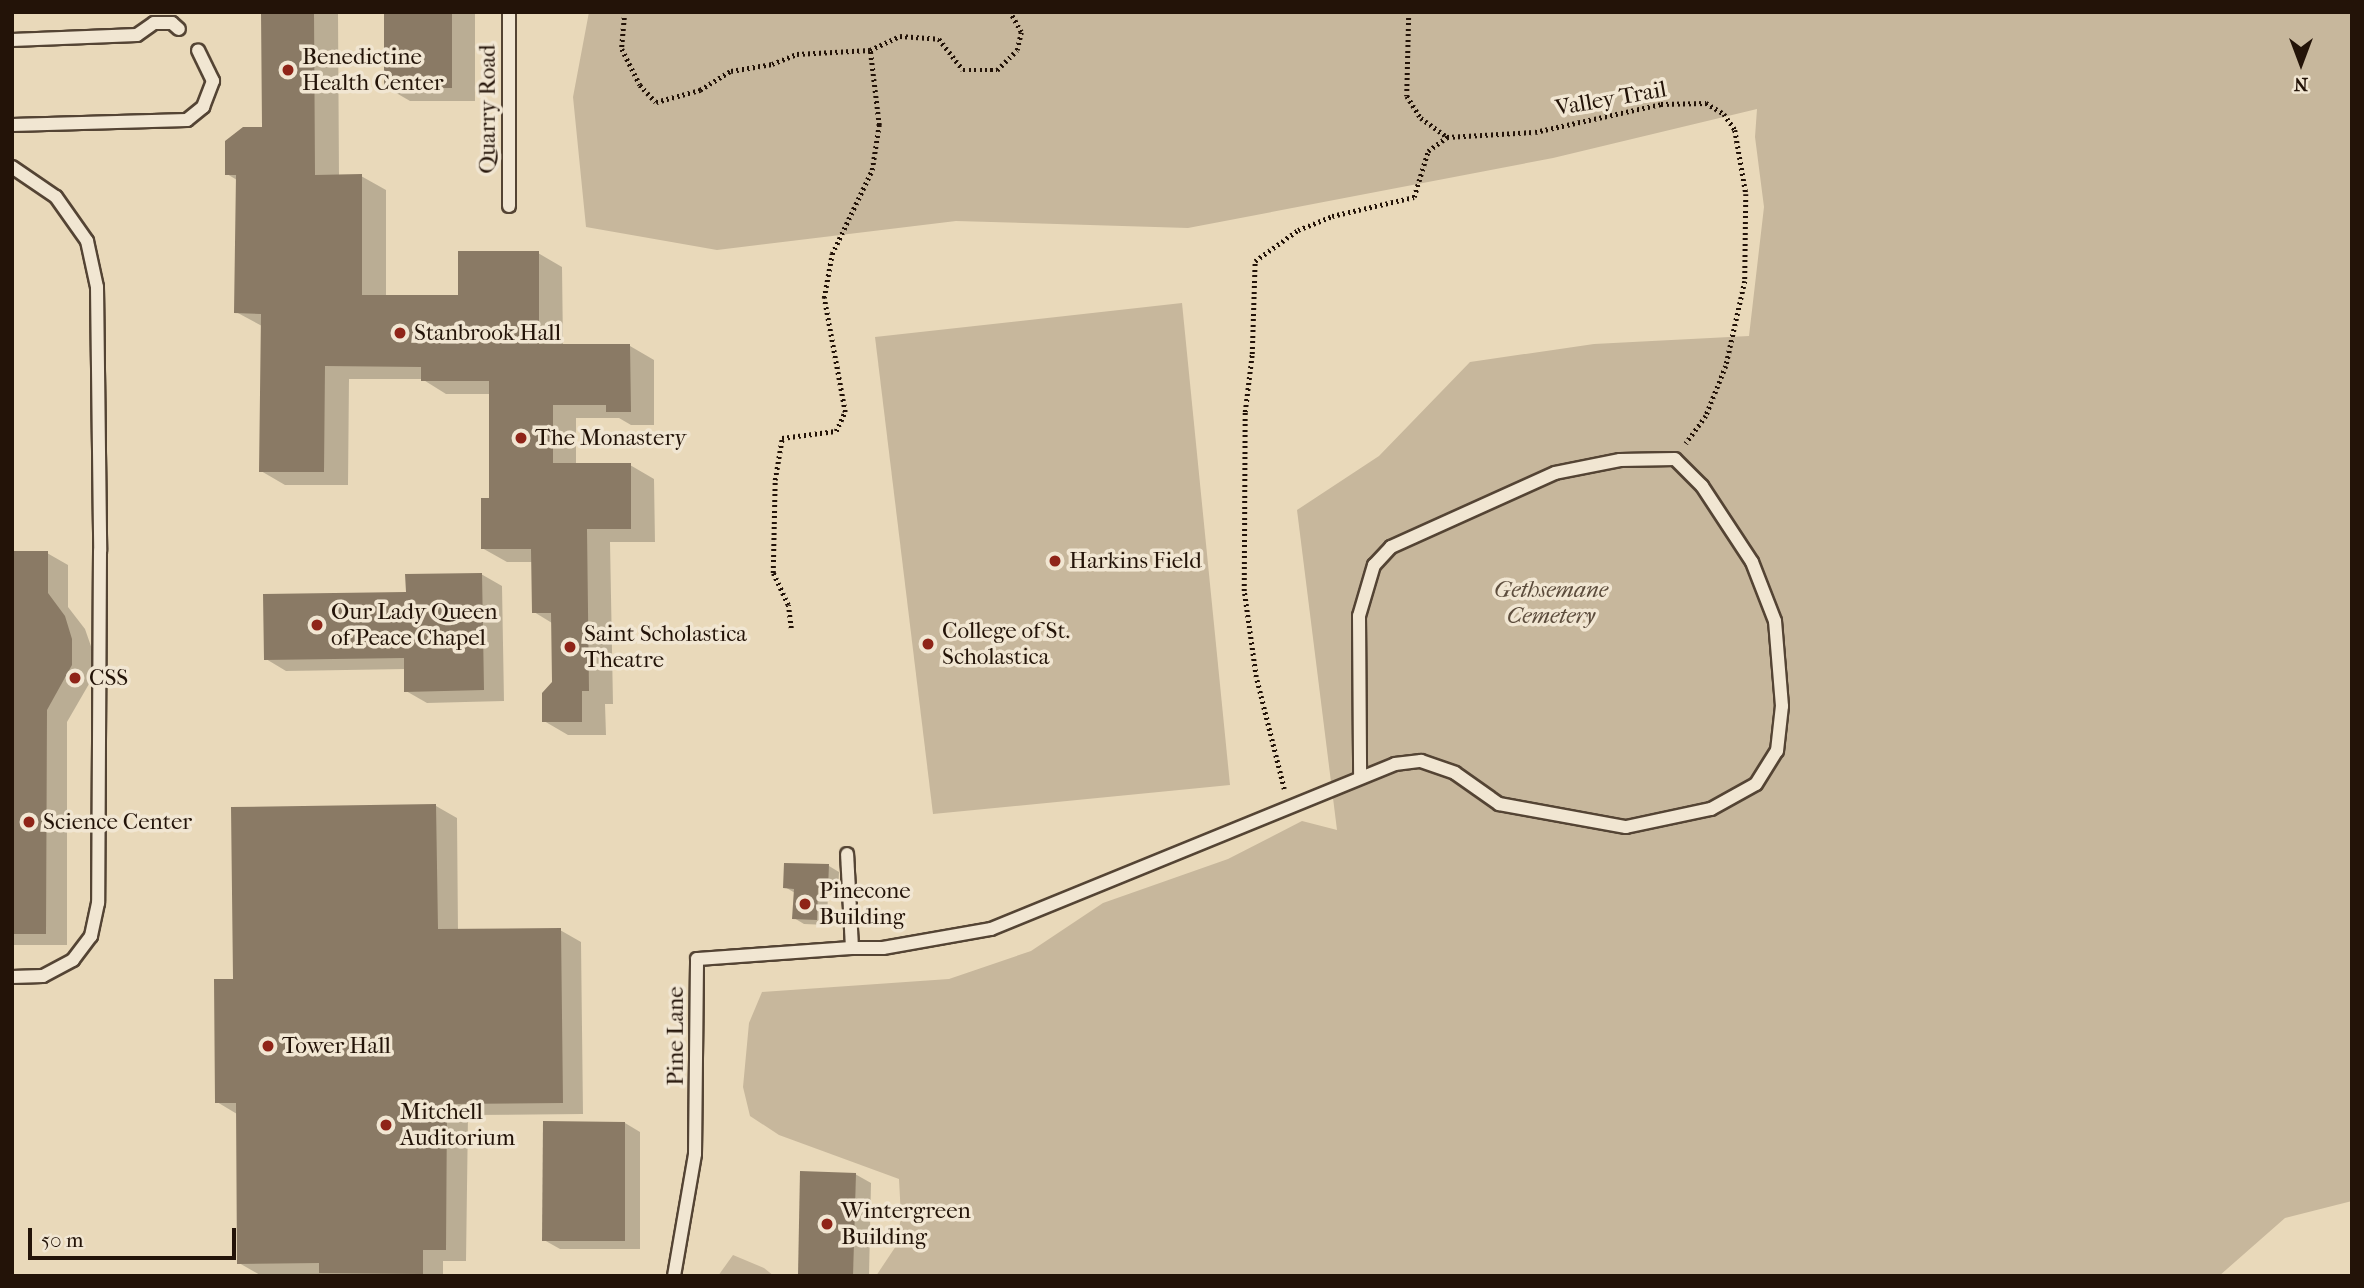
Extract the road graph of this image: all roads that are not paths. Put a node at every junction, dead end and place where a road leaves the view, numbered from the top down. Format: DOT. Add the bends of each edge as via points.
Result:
graph roads {
  1 [pos="509,12"];
  2 [pos="179,29"];
  3 [pos="12,40"];
  4 [pos="198,50"];
  5 [pos="12,125"];
  6 [pos="12,167"];
  7 [pos="509,206"];
  8 [pos="1360,775"];
  9 [pos="847,854"];
  10 [pos="852,948"];
  11 [pos="12,977"];
  12 [pos="674,1276"];
  1 -- 7 [label="lane, Quarry Road"];
  2 -- 3 [label="lane" via="172,23 154,23 137,35"];
  4 -- 5 [label="lane" via="213,81 203,107 187,120"];
  6 -- 11 [label="lane" via="56,197 87,241 97,287 100,551 98,903 91,936 73,960 43,976"];
  8 -- 8 [label="lane" via="1422,761 1455,773 1499,804 1626,827 1711,809 1756,784 1777,751 1780,728 1775,621 1752,562 1702,486 1675,459 1620,460 1555,474 1391,547 1374,565 1359,617"];
  8 -- 10 [label="lane" via="991,929 883,948"];
  9 -- 10 [label="lane"];
  10 -- 12 [label="lane, Pine Lane" via="697,959 695,1154"];
}
